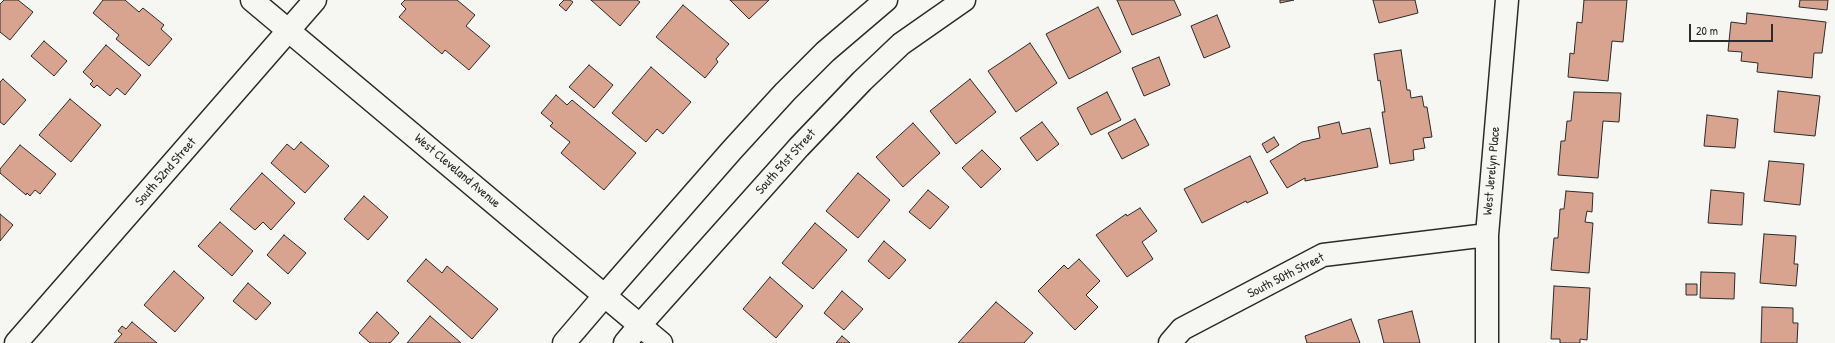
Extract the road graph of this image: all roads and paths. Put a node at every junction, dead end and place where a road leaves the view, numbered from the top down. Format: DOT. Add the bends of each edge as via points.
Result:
graph roads {
  1 [pos="252,0"];
  2 [pos="315,0"];
  3 [pos="886,0"];
  4 [pos="964,0"];
  5 [pos="1507,0"];
  6 [pos="289,31"];
  7 [pos="1487,235"];
  8 [pos="605,296"];
  9 [pos="640,325"];
  10 [pos="16,343"];
  11 [pos="564,343"];
  12 [pos="625,343"];
  13 [pos="661,343"];
  14 [pos="1170,343"];
  15 [pos="1486,343"];
  1 -- 6 [label="street, West Cleveland Avenue"];
  2 -- 6 [label="street, South 52nd Street"];
  3 -- 8 [label="street" via="825,52 785,92"];
  4 -- 9 [label="street, South 51st Street" via="901,44 857,86"];
  5 -- 7 [label="street, West Jerelyn Place"];
  6 -- 8 [label="street, West Cleveland Avenue"];
  6 -- 10 [label="street, South 52nd Street"];
  7 -- 14 [label="street, South 50th Street" via="1323,255 1182,329"];
  7 -- 15 [label="street, West Jerelyn Place"];
  8 -- 9 [label="street, West Cleveland Avenue"];
  8 -- 11 [label="street"];
  9 -- 12 [label="street, South 51st Street"];
  9 -- 13 [label="street, West Cleveland Avenue"];
}
